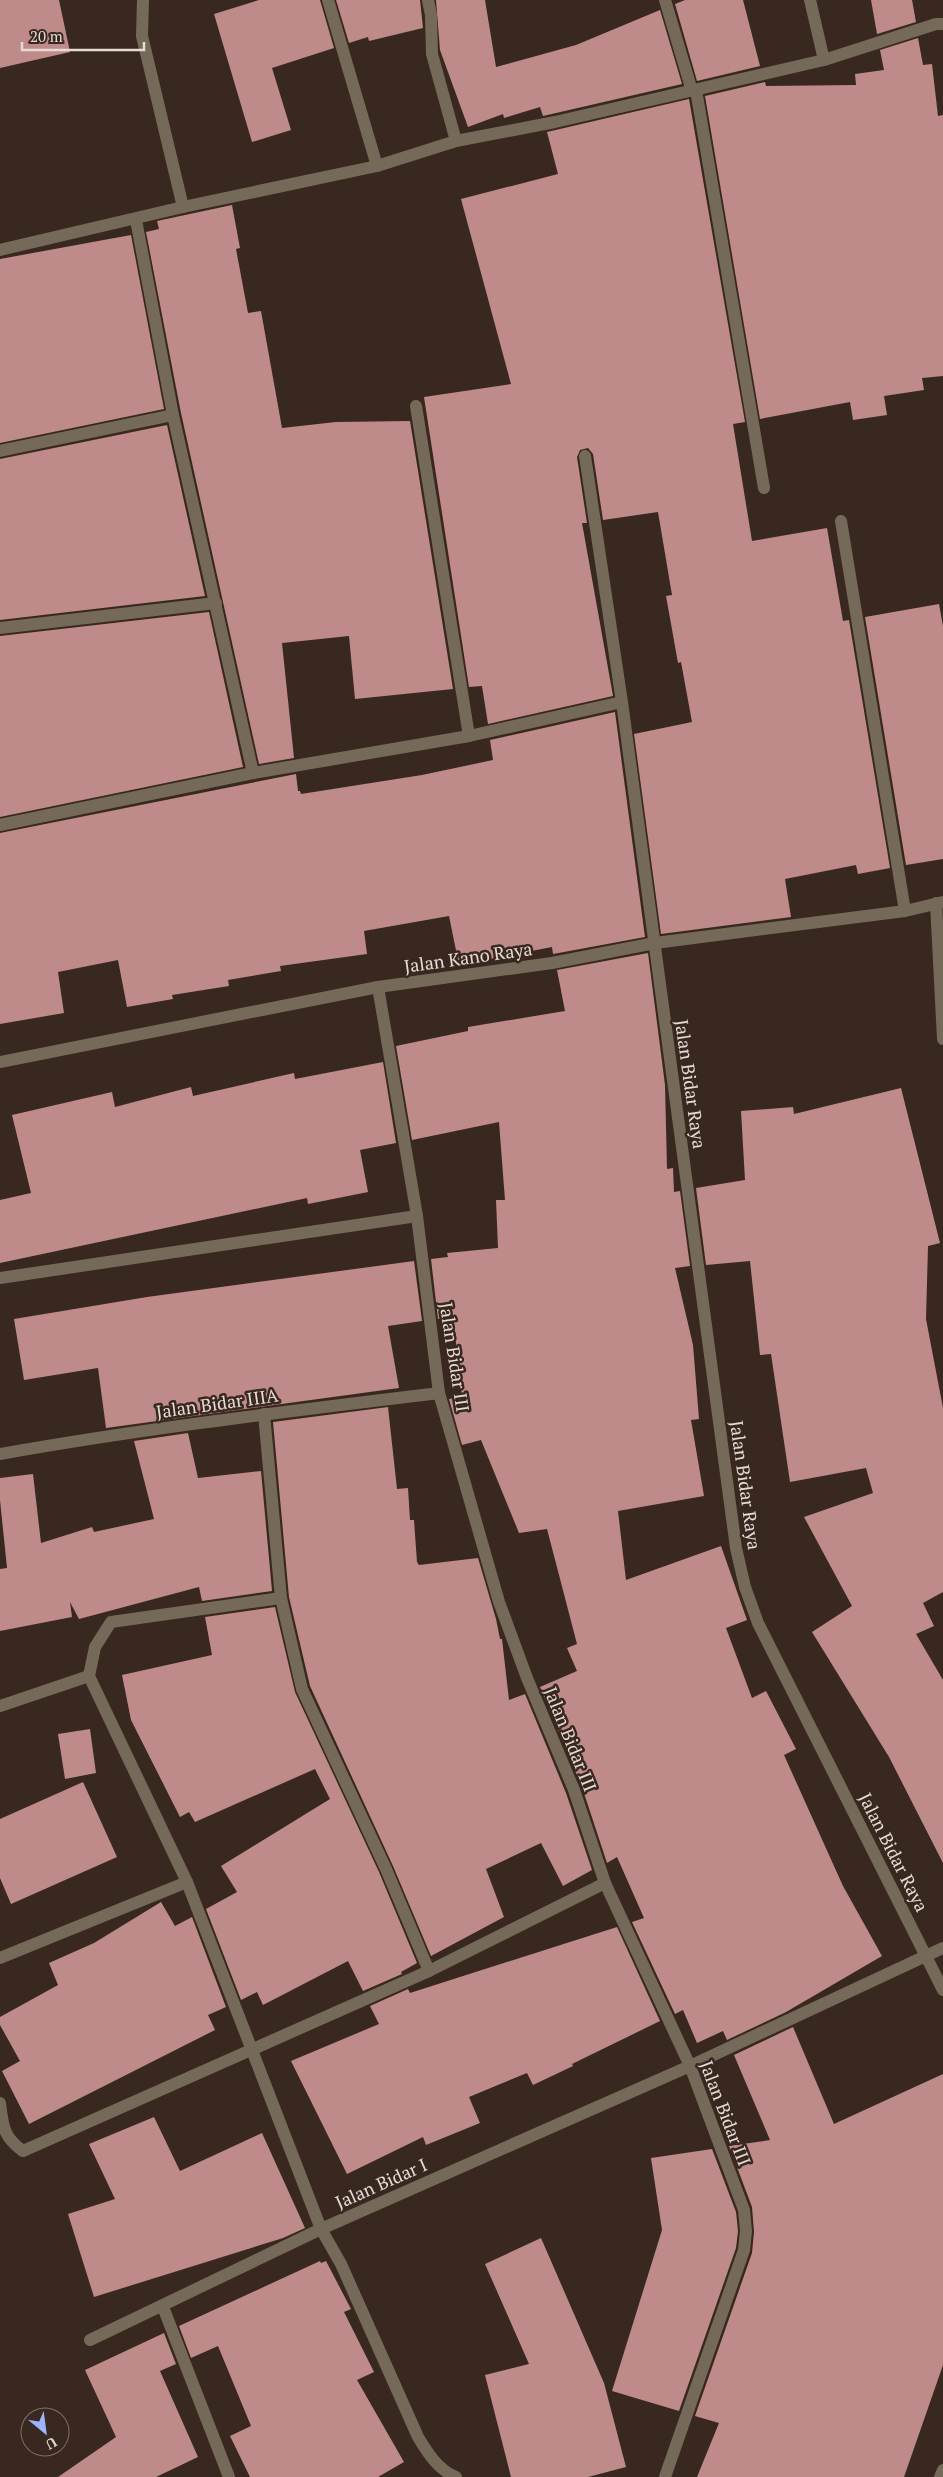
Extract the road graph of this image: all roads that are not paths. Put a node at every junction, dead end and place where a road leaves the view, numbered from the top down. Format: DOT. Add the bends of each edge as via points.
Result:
graph roads {
  1 [pos="143,0"];
  2 [pos="328,0"];
  3 [pos="428,0"];
  4 [pos="665,0"];
  5 [pos="810,0"];
  6 [pos="943,24"];
  7 [pos="824,60"];
  8 [pos="694,91"];
  9 [pos="456,141"];
  10 [pos="377,166"];
  11 [pos="183,207"];
  12 [pos="136,220"];
  13 [pos="0,250"];
  14 [pos="416,406"];
  15 [pos="173,415"];
  16 [pos="0,451"];
  17 [pos="585,456"];
  18 [pos="764,488"];
  19 [pos="841,521"];
  20 [pos="216,603"];
  21 [pos="0,628"];
  22 [pos="622,702"];
  23 [pos="469,736"];
  24 [pos="253,773"];
  25 [pos="0,826"];
  26 [pos="939,902"];
  27 [pos="905,911"];
  28 [pos="655,943"];
  29 [pos="378,987"];
  30 [pos="943,1039"];
  31 [pos="0,1062"];
  32 [pos="417,1216"];
  33 [pos="0,1278"];
  34 [pos="439,1393"];
  35 [pos="264,1414"];
  36 [pos="0,1454"];
  37 [pos="281,1598"];
  38 [pos="89,1676"];
  39 [pos="0,1706"];
  40 [pos="188,1882"];
  41 [pos="605,1883"];
  42 [pos="943,1948"];
  43 [pos="927,1956"];
  44 [pos="0,1958"];
  45 [pos="429,1971"];
  46 [pos="943,1990"];
  47 [pos="251,2048"];
  48 [pos="690,2066"];
  49 [pos="0,2104"];
  50 [pos="321,2229"];
  51 [pos="163,2307"];
  52 [pos="90,2340"];
  53 [pos="943,2470"];
  54 [pos="229,2477"];
  55 [pos="456,2477"];
  56 [pos="665,2477"];
  57 [pos="940,2477"];
  1 -- 11 [label="street" via="142,36"];
  2 -- 10 [label="street"];
  3 -- 9 [label="street" via="432,54"];
  4 -- 8 [label="street"];
  5 -- 7 [label="street"];
  6 -- 7 [label="street"];
  7 -- 8 [label="street"];
  8 -- 9 [label="street"];
  8 -- 18 [label="street"];
  9 -- 10 [label="street"];
  10 -- 11 [label="street"];
  11 -- 12 [label="street"];
  12 -- 13 [label="street"];
  12 -- 15 [label="street"];
  14 -- 23 [label="street"];
  15 -- 16 [label="street"];
  15 -- 20 [label="street"];
  17 -- 22 [label="street, Jalan Bidar Raya"];
  19 -- 27 [label="street"];
  20 -- 21 [label="street"];
  20 -- 24 [label="street"];
  22 -- 23 [label="street"];
  22 -- 28 [label="street, Jalan Bidar Raya"];
  23 -- 24 [label="street"];
  24 -- 25 [label="street"];
  26 -- 27 [label="street, Jalan Kano Raya"];
  26 -- 30 [label="street"];
  27 -- 28 [label="street, Jalan Kano Raya"];
  28 -- 29 [label="street, Jalan Kano Raya" via="552,964"];
  28 -- 43 [label="street, Jalan Bidar Raya" via="736,1548 746,1587 758,1623"];
  29 -- 31 [label="street, Jalan Kano Raya"];
  29 -- 32 [label="street, Jalan Bidar III"];
  32 -- 33 [label="street"];
  32 -- 34 [label="street, Jalan Bidar III"];
  34 -- 35 [label="street, Jalan Bidar IIIA"];
  34 -- 41 [label="street, Jalan Bidar III" via="499,1602 574,1790"];
  35 -- 36 [label="street, Jalan Bidar IIIA"];
  35 -- 37 [label="street"];
  37 -- 38 [label="street" via="111,1622 95,1647"];
  37 -- 45 [label="street" via="302,1689"];
  38 -- 39 [label="street"];
  38 -- 40 [label="street"];
  40 -- 44 [label="street"];
  40 -- 47 [label="street"];
  41 -- 45 [label="street"];
  41 -- 48 [label="street, Jalan Bidar III"];
  42 -- 43 [label="street, Jalan Bidar I"];
  43 -- 46 [label="street, Jalan Bidar Raya"];
  43 -- 48 [label="street, Jalan Bidar I"];
  45 -- 47 [label="street"];
  47 -- 49 [label="street" via="22,2151 10,2142 3,2126"];
  47 -- 50 [label="street"];
  48 -- 50 [label="street, Jalan Bidar I"];
  48 -- 56 [label="street, Jalan Bidar III" via="744,2210 746,2231 744,2250"];
  50 -- 51 [label="street, Jalan Bidar I"];
  50 -- 55 [label="street" via="341,2264 418,2437 431,2457"];
  51 -- 52 [label="street, Jalan Bidar I"];
  51 -- 54 [label="street"];
  53 -- 57 [label="street"];
}
